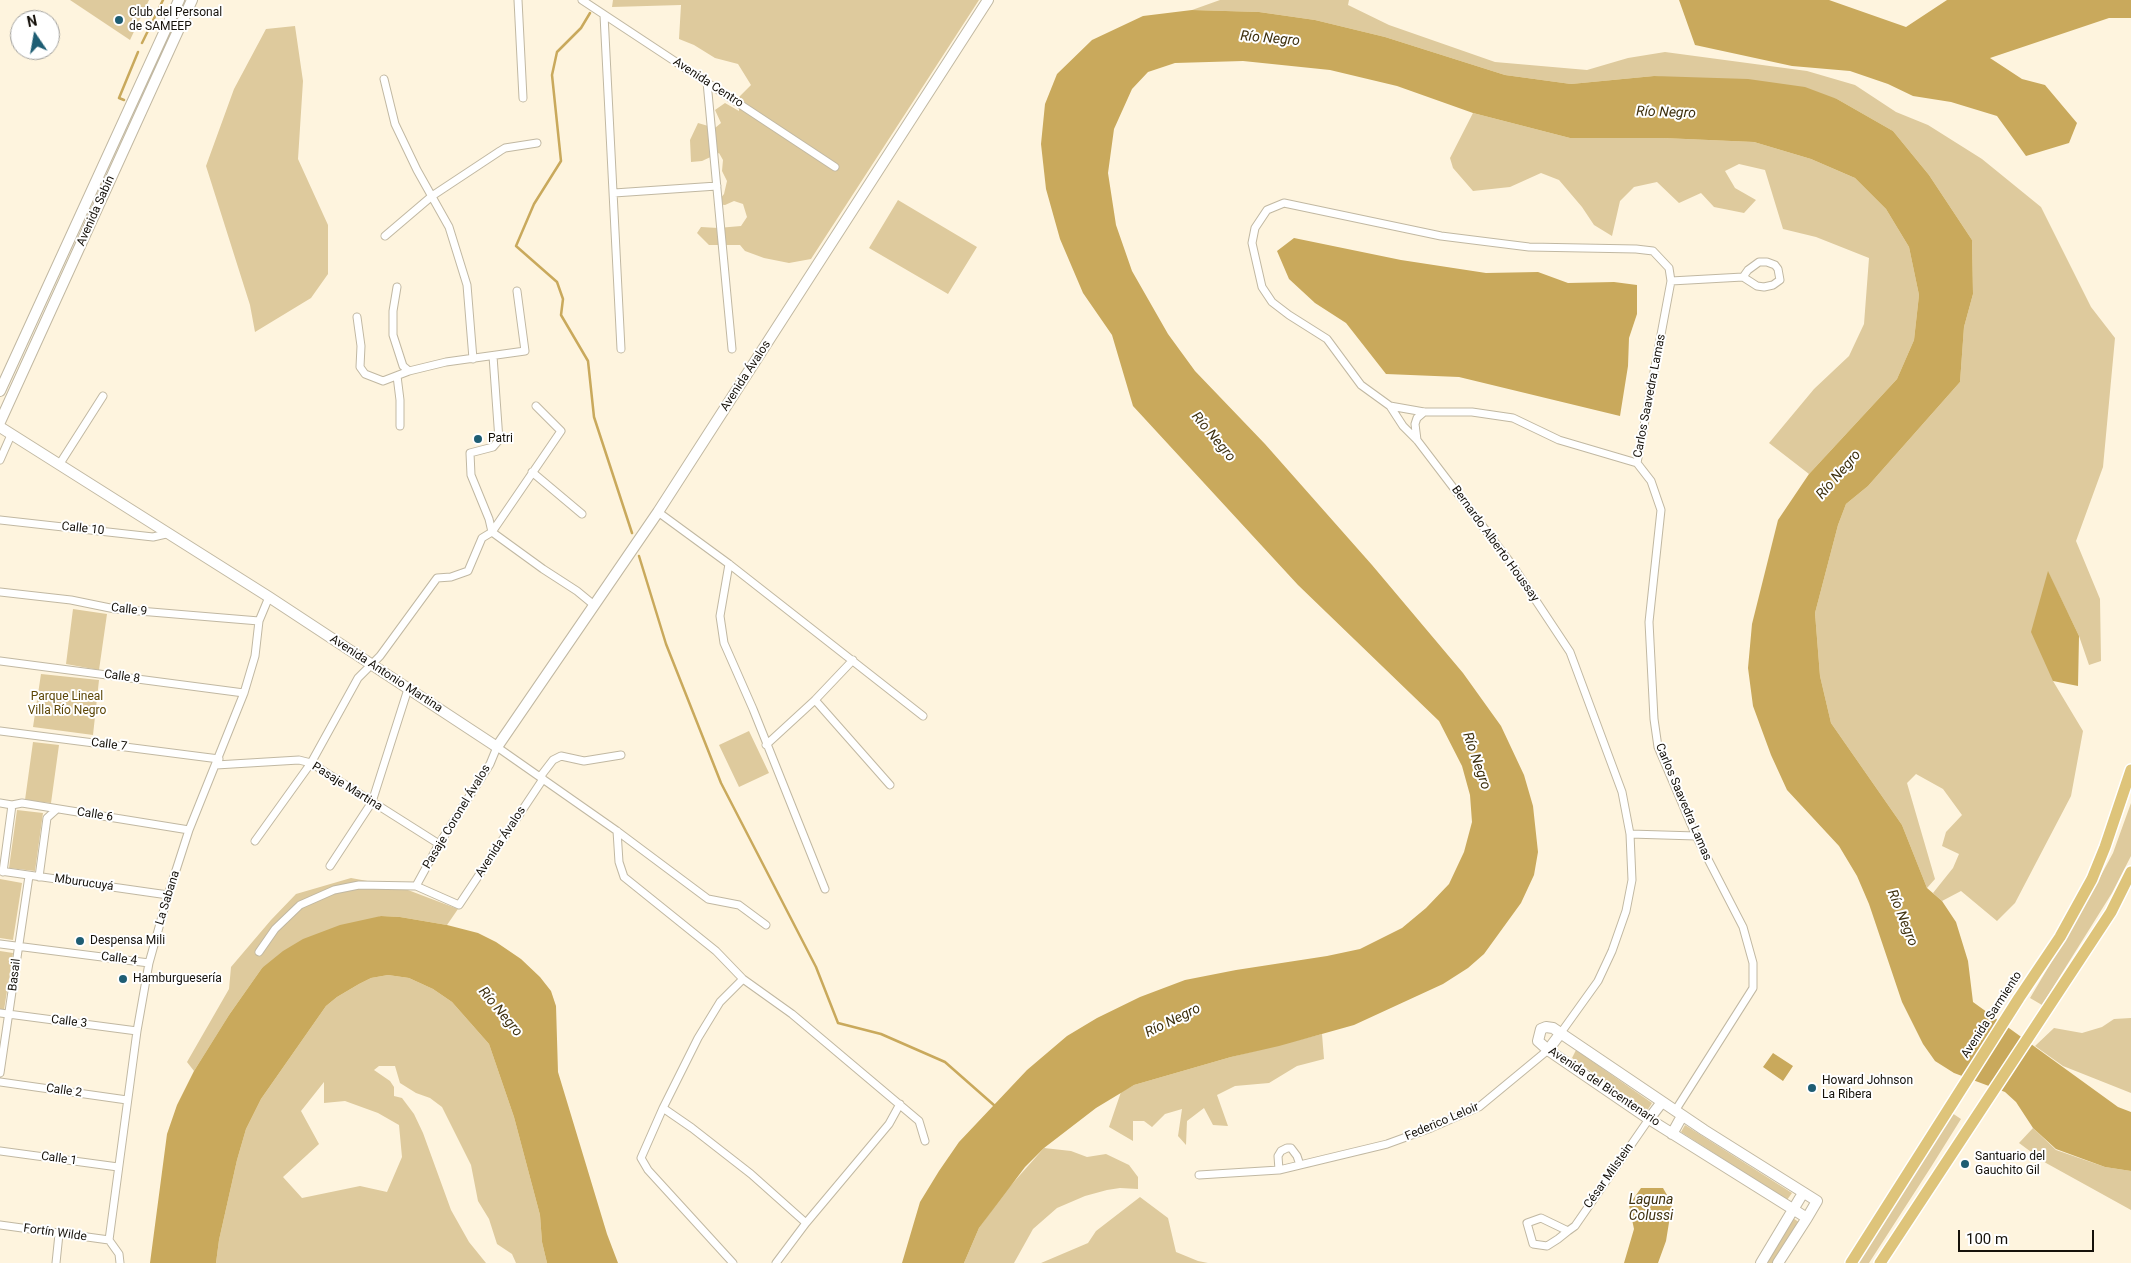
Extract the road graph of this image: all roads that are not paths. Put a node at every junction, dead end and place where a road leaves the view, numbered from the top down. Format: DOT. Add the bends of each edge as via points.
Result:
graph roads {
  1 [pos="179,0"];
  2 [pos="192,0"];
  3 [pos="518,0"];
  4 [pos="582,0"];
  5 [pos="988,0"];
  6 [pos="604,15"];
  7 [pos="384,79"];
  8 [pos="707,82"];
  9 [pos="523,98"];
  10 [pos="537,143"];
  11 [pos="834,167"];
  12 [pos="716,186"];
  13 [pos="614,193"];
  14 [pos="432,196"];
  15 [pos="385,236"];
  16 [pos="1743,277"];
  17 [pos="1671,281"];
  18 [pos="397,287"];
  19 [pos="517,291"];
  20 [pos="357,317"];
  21 [pos="621,349"];
  22 [pos="732,349"];
  23 [pos="493,356"];
  24 [pos="473,359"];
  25 [pos="409,371"];
  26 [pos="397,376"];
  27 [pos="0,391"];
  28 [pos="103,396"];
  29 [pos="536,406"];
  30 [pos="1390,406"];
  31 [pos="1424,412"];
  32 [pos="0,422"];
  33 [pos="400,426"];
  34 [pos="0,428"];
  35 [pos="11,435"];
  36 [pos="1417,440"];
  37 [pos="0,460"];
  38 [pos="1637,463"];
  39 [pos="59,465"];
  40 [pos="532,472"];
  41 [pos="658,512"];
  42 [pos="582,514"];
  43 [pos="0,520"];
  44 [pos="492,532"];
  45 [pos="166,534"];
  46 [pos="730,564"];
  47 [pos="0,592"];
  48 [pos="269,597"];
  49 [pos="594,605"];
  50 [pos="259,622"];
  51 [pos="853,660"];
  52 [pos="0,661"];
  53 [pos="371,665"];
  54 [pos="408,689"];
  55 [pos="244,693"];
  56 [pos="815,700"];
  57 [pos="923,716"];
  58 [pos="0,731"];
  59 [pos="766,745"];
  60 [pos="497,747"];
  61 [pos="621,755"];
  62 [pos="217,762"];
  63 [pos="311,763"];
  64 [pos="2131,770"];
  65 [pos="541,778"];
  66 [pos="890,785"];
  67 [pos="372,802"];
  68 [pos="0,803"];
  69 [pos="12,805"];
  70 [pos="57,809"];
  71 [pos="189,830"];
  72 [pos="617,831"];
  73 [pos="1630,834"];
  74 [pos="1696,836"];
  75 [pos="255,841"];
  76 [pos="440,844"];
  77 [pos="330,866"];
  78 [pos="1,872"];
  79 [pos="2131,872"];
  80 [pos="29,876"];
  81 [pos="39,877"];
  82 [pos="416,886"];
  83 [pos="825,889"];
  84 [pos="168,895"];
  85 [pos="766,925"];
  86 [pos="0,944"];
  87 [pos="18,947"];
  88 [pos="258,952"];
  89 [pos="149,963"];
  90 [pos="743,979"];
  91 [pos="0,1013"];
  92 [pos="10,1015"];
  93 [pos="137,1031"];
  94 [pos="1560,1034"];
  95 [pos="1548,1050"];
  96 [pos="0,1073"];
  97 [pos="0,1082"];
  98 [pos="127,1100"];
  99 [pos="1662,1102"];
  100 [pos="900,1104"];
  101 [pos="663,1108"];
  102 [pos="1678,1113"];
  103 [pos="1649,1118"];
  104 [pos="1672,1134"];
  105 [pos="925,1141"];
  106 [pos="0,1151"];
  107 [pos="1300,1165"];
  108 [pos="118,1167"];
  109 [pos="1279,1170"];
  110 [pos="1199,1175"];
  111 [pos="1803,1193"];
  112 [pos="1794,1209"];
  113 [pos="1807,1218"];
  114 [pos="806,1223"];
  115 [pos="0,1226"];
  116 [pos="1568,1232"];
  117 [pos="60,1234"];
  118 [pos="110,1240"];
  119 [pos="56,1263"];
  120 [pos="120,1263"];
  121 [pos="733,1263"];
  122 [pos="776,1263"];
  123 [pos="1761,1263"];
  124 [pos="1778,1263"];
  125 [pos="1851,1263"];
  126 [pos="1880,1263"];
  1 -- 27 [label="street, Avenida Sabín"];
  2 -- 32 [label="street, Avenida Sabín"];
  3 -- 9 [label="street"];
  4 -- 6 [label="street, Avenida Centro"];
  5 -- 41 [label="street, Avenida Ávalos"];
  6 -- 8 [label="street, Avenida Centro"];
  6 -- 13 [label="street"];
  7 -- 14 [label="street" via="395,124"];
  8 -- 11 [label="street, Avenida Centro"];
  8 -- 12 [label="street"];
  10 -- 14 [label="street" via="506,148"];
  12 -- 13 [label="street"];
  12 -- 22 [label="street"];
  13 -- 21 [label="street"];
  14 -- 15 [label="street"];
  14 -- 24 [label="street" via="449,226 467,285"];
  16 -- 16 [label="street" via="1759,262 1767,262 1778,269 1780,280 1764,287 1756,286"];
  16 -- 17 [label="street"];
  17 -- 30 [label="street, Bernardo Alberto Houssay" via="1669,268 1653,252 1636,249 1529,247 1441,236 1284,203 1267,210 1255,228 1252,243 1262,287 1272,302 1288,315 1328,339 1361,385"];
  17 -- 38 [label="street, Carlos Saavedra Lamas"];
  18 -- 25 [label="street" via="393,335 403,366"];
  19 -- 23 [label="street" via="525,351"];
  20 -- 26 [label="street" via="360,367 365,374 383,381"];
  23 -- 24 [label="street"];
  23 -- 44 [label="street" via="499,440 493,447 470,453 471,474"];
  24 -- 25 [label="street"];
  25 -- 26 [label="street"];
  26 -- 33 [label="street"];
  28 -- 39 [label="street"];
  29 -- 40 [label="street" via="561,431"];
  30 -- 31 [label="street"];
  30 -- 36 [label="street, Bernardo Alberto Houssay"];
  31 -- 36 [label="street" via="1415,424"];
  31 -- 38 [label="street" via="1472,412 1513,418 1559,440"];
  34 -- 35 [label="street, Avenida Antonio Martina"];
  35 -- 37 [label="street"];
  35 -- 39 [label="street, Avenida Antonio Martina"];
  36 -- 73 [label="street, Bernardo Alberto Houssay" via="1513,566 1570,652 1622,792"];
  38 -- 74 [label="street, Carlos Saavedra Lamas" via="1652,481 1661,510 1649,622 1658,747"];
  39 -- 45 [label="street, Avenida Antonio Martina"];
  40 -- 42 [label="street"];
  40 -- 44 [label="street"];
  41 -- 46 [label="street"];
  41 -- 49 [label="street, Avenida Ávalos"];
  43 -- 45 [label="street, Calle 10" via="153,537"];
  44 -- 49 [label="street"];
  44 -- 53 [label="street" via="482,538 468,571 437,578"];
  45 -- 48 [label="street, Avenida Antonio Martina"];
  46 -- 51 [label="street"];
  46 -- 59 [label="street" via="720,616 724,643"];
  47 -- 50 [label="street, Calle 9" via="115,609"];
  48 -- 50 [label="street, La Sabana"];
  48 -- 53 [label="street, Avenida Antonio Martina"];
  49 -- 60 [label="street, Avenida Ávalos"];
  50 -- 55 [label="street, La Sabana" via="255,656"];
  51 -- 56 [label="street"];
  51 -- 57 [label="street"];
  52 -- 55 [label="street, Calle 8"];
  53 -- 54 [label="street, Avenida Antonio Martina"];
  53 -- 63 [label="street" via="358,678"];
  54 -- 60 [label="street, Avenida Antonio Martina"];
  54 -- 67 [label="street"];
  55 -- 62 [label="street, La Sabana"];
  56 -- 59 [label="street"];
  56 -- 66 [label="street"];
  58 -- 62 [label="street, Calle 7"];
  59 -- 83 [label="street"];
  60 -- 65 [label="street, Avenida Antonio Martina"];
  60 -- 76 [label="street, Pasaje Coronel Ávalos" via="490,764"];
  61 -- 65 [label="street, Avenida Ávalos" via="584,762 560,756 553,760"];
  62 -- 63 [label="street, Pasaje Martina" via="299,760"];
  62 -- 71 [label="street, La Sabana"];
  63 -- 67 [label="street, Pasaje Martina"];
  63 -- 75 [label="street"];
  64 -- 125 [label="main road, Avenida Sarmiento" via="2092,879 2060,937"];
  65 -- 72 [label="street, Avenida Antonio Martina"];
  65 -- 82 [label="street, Avenida Ávalos" via="460,905"];
  67 -- 76 [label="street, Pasaje Martina"];
  67 -- 77 [label="street"];
  68 -- 69 [label="street, Calle 6"];
  69 -- 70 [label="street, Calle 6" via="22,803"];
  69 -- 78 [label="street"];
  70 -- 71 [label="street, Calle 6"];
  70 -- 81 [label="street" via="47,818"];
  71 -- 84 [label="street, La Sabana"];
  72 -- 85 [label="street, Avenida Antonio Martina" via="708,899 739,905"];
  72 -- 90 [label="street" via="619,862 624,877 716,951"];
  73 -- 74 [label="street"];
  73 -- 94 [label="street, Bernardo Alberto Houssay" via="1632,880 1626,911 1598,981"];
  74 -- 102 [label="street, Carlos Saavedra Lamas" via="1743,927 1753,963 1753,988"];
  76 -- 82 [label="street, Pasaje Coronel Ávalos"];
  78 -- 80 [label="street, Mburucuyá"];
  79 -- 126 [label="main road" via="2111,912"];
  80 -- 81 [label="street, Mburucuyá"];
  80 -- 87 [label="street, Basail"];
  81 -- 84 [label="street, Mburucuyá"];
  82 -- 88 [label="street" via="359,886 326,894 300,905 275,929"];
  84 -- 89 [label="street, La Sabana"];
  86 -- 87 [label="street, Calle 4"];
  87 -- 89 [label="street, Calle 4"];
  87 -- 92 [label="street, Basail"];
  89 -- 93 [label="street, La Sabana"];
  90 -- 100 [label="street" via="792,1014"];
  90 -- 101 [label="street" via="720,1002"];
  91 -- 92 [label="street, Calle 3"];
  92 -- 93 [label="street, Calle 3"];
  92 -- 96 [label="street, Basail"];
  93 -- 98 [label="street, La Sabana"];
  94 -- 95 [label="street, Federico Leloir"];
  94 -- 95 [label="street, Avenida del Bicentenario" via="1553,1028 1541,1029 1538,1041"];
  94 -- 99 [label="street, Avenida del Bicentenario"];
  95 -- 103 [label="street, Avenida del Bicentenario"];
  95 -- 107 [label="street, Federico Leloir" via="1479,1108 1388,1144"];
  97 -- 98 [label="street, Calle 2"];
  98 -- 108 [label="street, La Sabana"];
  99 -- 102 [label="street, Avenida del Bicentenario"];
  99 -- 103 [label="street"];
  100 -- 105 [label="street" via="919,1121"];
  100 -- 114 [label="street" via="878,1139"];
  101 -- 114 [label="street" via="751,1174"];
  101 -- 121 [label="street" via="641,1158 648,1170"];
  102 -- 104 [label="street"];
  102 -- 111 [label="street, Avenida del Bicentenario"];
  103 -- 104 [label="street, Avenida del Bicentenario"];
  103 -- 116 [label="street, César Milstein"];
  104 -- 112 [label="street, Avenida del Bicentenario"];
  106 -- 108 [label="street, Calle 1"];
  107 -- 109 [label="street, Federico Leloir"];
  107 -- 109 [label="street" via="1298,1156 1287,1148 1278,1156"];
  108 -- 118 [label="street, La Sabana"];
  109 -- 110 [label="street, Federico Leloir"];
  111 -- 112 [label="street"];
  111 -- 113 [label="street, Avenida del Bicentenario" via="1818,1201"];
  112 -- 113 [label="street, Avenida del Bicentenario"];
  112 -- 123 [label="street"];
  113 -- 124 [label="street"];
  114 -- 122 [label="street"];
  115 -- 117 [label="street, Fortín Wilde"];
  116 -- 116 [label="street, César Milstein" via="1547,1246 1533,1244 1527,1223 1541,1218"];
  117 -- 118 [label="street, Fortín Wilde"];
  117 -- 119 [label="street"];
  118 -- 120 [label="street" via="119,1254"];
}
